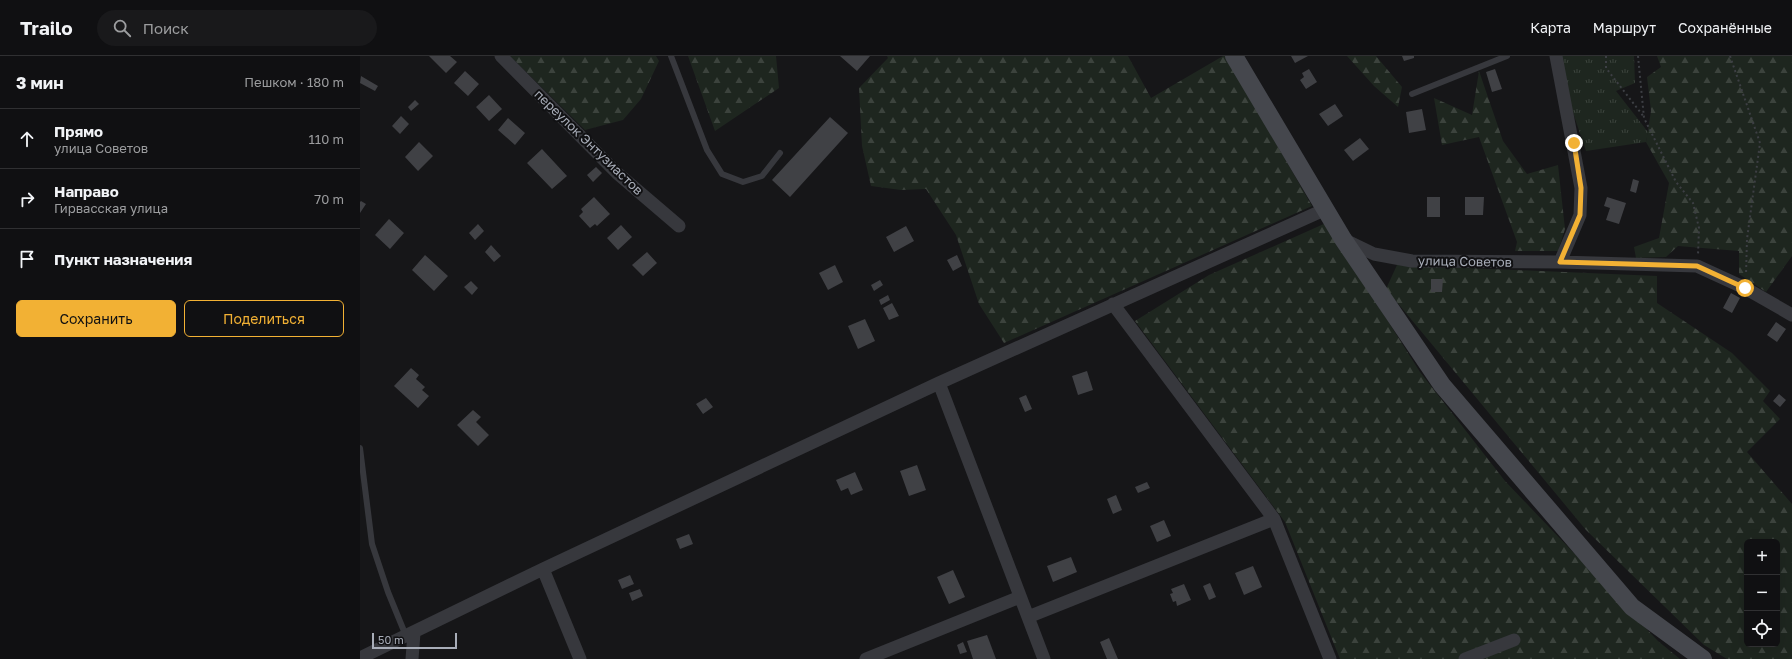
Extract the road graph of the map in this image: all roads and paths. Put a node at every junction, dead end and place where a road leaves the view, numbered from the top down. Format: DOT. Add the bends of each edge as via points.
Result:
graph roads {
  1 [pos="501,56"];
  2 [pos="671,56"];
  3 [pos="1234,56"];
  4 [pos="1507,56"];
  5 [pos="1556,56"];
  6 [pos="1606,56"];
  7 [pos="1638,56"];
  8 [pos="1730,56"];
  9 [pos="1412,94"];
  10 [pos="1644,118"];
  11 [pos="780,153"];
  12 [pos="1326,209"];
  13 [pos="679,226"];
  14 [pos="1343,239"];
  15 [pos="1560,262"];
  16 [pos="1697,266"];
  17 [pos="1745,288"];
  18 [pos="1113,304"];
  19 [pos="1792,315"];
  20 [pos="939,383"];
  21 [pos="360,448"];
  22 [pos="1274,519"];
  23 [pos="544,568"];
  24 [pos="1020,598"];
  25 [pos="1028,617"];
  26 [pos="410,634"];
  27 [pos="1514,640"];
  28 [pos="360,658"];
  29 [pos="412,659"];
  30 [pos="580,659"];
  31 [pos="866,659"];
  32 [pos="1044,659"];
  33 [pos="1330,659"];
  34 [pos="1465,659"];
  35 [pos="1703,659"];
  1 -- 13 [label="street, переулок Энтузиастов" via="618,173"];
  2 -- 11 [label="lane" via="707,150 722,174 743,182 762,176"];
  3 -- 12 [label="main road"];
  4 -- 9 [label="lane"];
  5 -- 15 [label="street" via="1581,188 1580,215"];
  6 -- 10 [label="path" via="1606,68"];
  7 -- 10 [label="path"];
  8 -- 17 [label="path" via="1760,143 1747,239"];
  10 -- 16 [label="path" via="1676,182 1693,203 1699,228"];
  12 -- 14 [label="main road"];
  12 -- 18 [label="street"];
  14 -- 15 [label="street, улица Советов" via="1374,254 1412,260"];
  14 -- 35 [label="main road" via="1442,385 1632,607"];
  15 -- 16 [label="street, улица Советов"];
  16 -- 17 [label="street, улица Советов"];
  17 -- 19 [label="street, улица Советов"];
  18 -- 20 [label="street"];
  18 -- 22 [label="street"];
  20 -- 23 [label="street"];
  20 -- 24 [label="street"];
  21 -- 26 [label="lane" via="372,544 388,592"];
  22 -- 25 [label="street"];
  22 -- 33 [label="street"];
  23 -- 26 [label="street"];
  23 -- 30 [label="street"];
  24 -- 25 [label="street"];
  24 -- 31 [label="street"];
  25 -- 32 [label="street"];
  26 -- 28 [label="street"];
  26 -- 29 [label="street"];
  27 -- 34 [label="street"];
}
